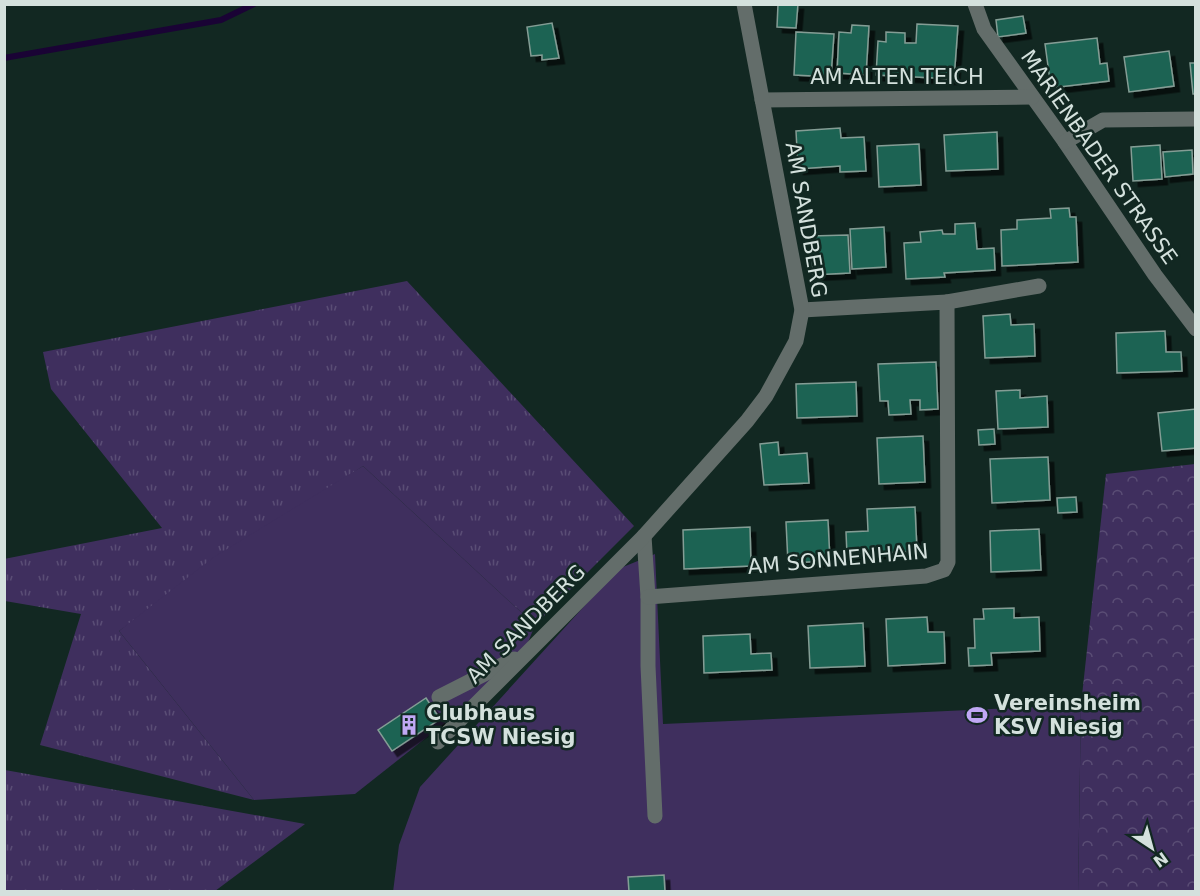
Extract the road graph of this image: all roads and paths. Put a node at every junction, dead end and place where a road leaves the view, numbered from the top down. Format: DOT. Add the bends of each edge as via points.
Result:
graph roads {
  1 [pos="744,4"];
  2 [pos="975,4"];
  3 [pos="1032,97"];
  4 [pos="762,100"];
  5 [pos="1196,119"];
  6 [pos="1065,142"];
  7 [pos="1039,286"];
  8 [pos="947,302"];
  9 [pos="802,310"];
  10 [pos="1196,330"];
  11 [pos="644,536"];
  12 [pos="648,597"];
  13 [pos="530,650"];
  14 [pos="439,697"];
  15 [pos="438,742"];
  16 [pos="656,816"];
  1 -- 4 [label="street, AM SANDBERG"];
  2 -- 3 [label="street, MARIENBADER STRASSE" via="984,29"];
  3 -- 4 [label="street, AM ALTEN TEICH"];
  3 -- 6 [label="street, MARIENBADER STRASSE"];
  4 -- 9 [label="street, AM SANDBERG"];
  5 -- 6 [label="street" via="1102,120"];
  6 -- 10 [label="street, MARIENBADER STRASSE"];
  7 -- 8 [label="street"];
  8 -- 9 [label="street"];
  8 -- 12 [label="street, AM SONNENHAIN" via="949,549 944,570 926,576"];
  9 -- 11 [label="street, AM SANDBERG" via="796,341 766,396"];
  11 -- 12 [label="street"];
  11 -- 13 [label="street, AM SANDBERG"];
  12 -- 16 [label="street"];
  13 -- 14 [label="street"];
  13 -- 15 [label="street, AM SANDBERG"];
}
